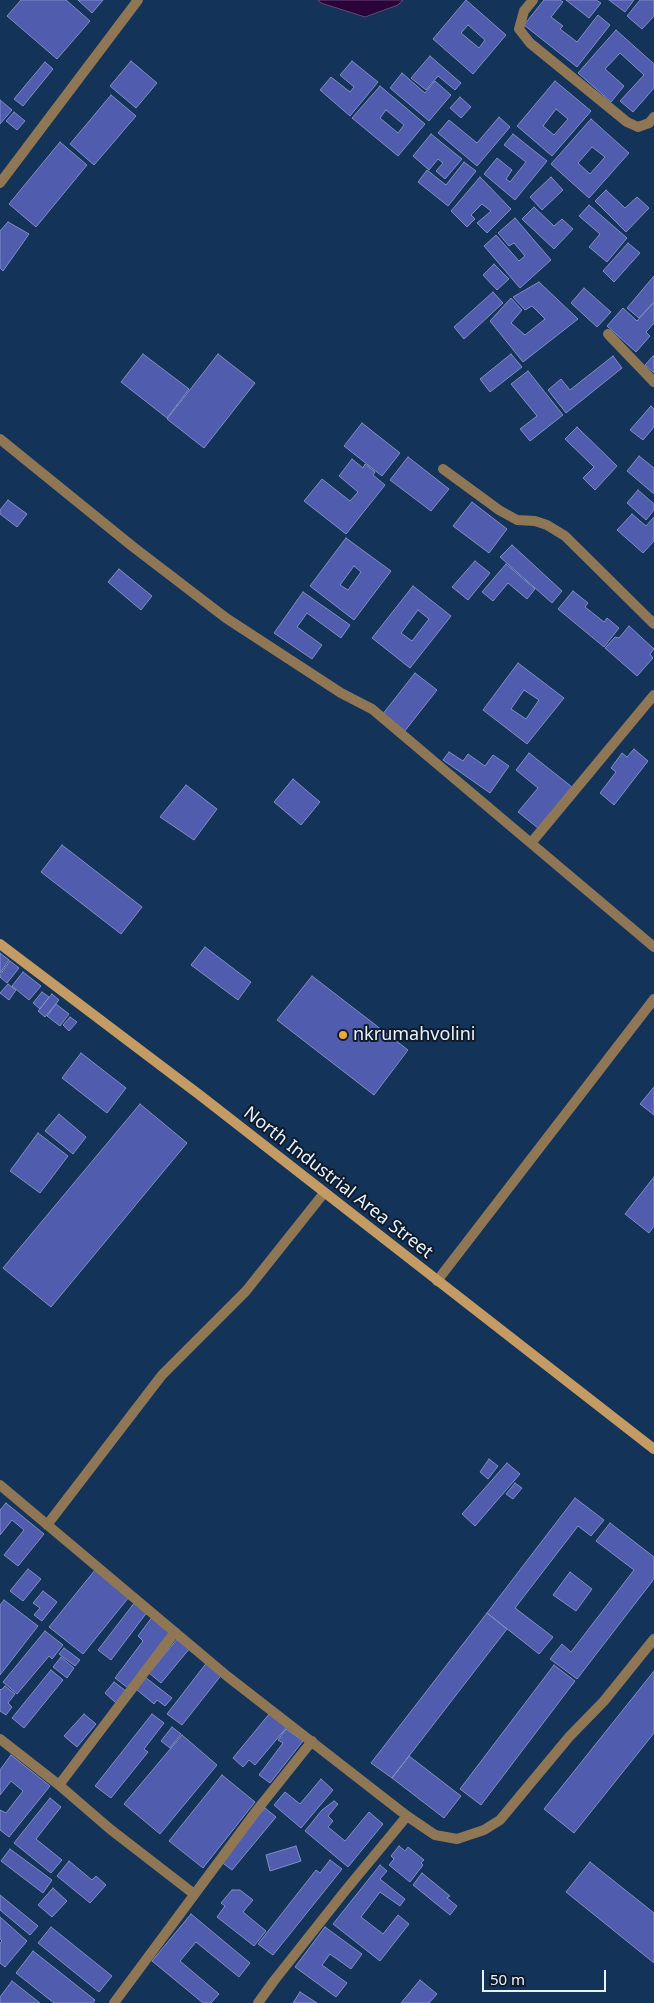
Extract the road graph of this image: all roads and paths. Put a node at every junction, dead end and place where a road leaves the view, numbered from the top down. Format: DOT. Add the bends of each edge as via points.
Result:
graph roads {
  1 [pos="138,0"];
  2 [pos="533,0"];
  3 [pos="654,117"];
  4 [pos="0,183"];
  5 [pos="608,334"];
  6 [pos="654,382"];
  7 [pos="0,439"];
  8 [pos="443,469"];
  9 [pos="654,624"];
  10 [pos="654,695"];
  11 [pos="531,843"];
  12 [pos="0,944"];
  13 [pos="654,947"];
  14 [pos="654,999"];
  15 [pos="324,1193"];
  16 [pos="437,1281"];
  17 [pos="654,1449"];
  18 [pos="0,1485"];
  19 [pos="47,1526"];
  20 [pos="175,1632"];
  21 [pos="654,1639"];
  22 [pos="0,1739"];
  23 [pos="312,1741"];
  24 [pos="59,1785"];
  25 [pos="407,1816"];
  26 [pos="194,1894"];
  27 [pos="114,2003"];
  28 [pos="258,2003"];
  1 -- 4 [label="street"];
  2 -- 3 [label="street" via="524,11 519,29 530,43 626,122 638,127"];
  5 -- 6 [label="street"];
  7 -- 11 [label="street" via="226,618 341,694 372,709"];
  8 -- 9 [label="street" via="498,510 517,520 547,525 565,536"];
  10 -- 11 [label="street"];
  11 -- 13 [label="street"];
  12 -- 15 [label="main road, North Industrial Area Street"];
  14 -- 16 [label="street"];
  15 -- 16 [label="main road, North Industrial Area Street"];
  15 -- 19 [label="street" via="246,1291 162,1376"];
  16 -- 17 [label="main road, North Industrial Area Street"];
  18 -- 19 [label="street"];
  19 -- 20 [label="street"];
  20 -- 23 [label="street"];
  20 -- 24 [label="street"];
  21 -- 25 [label="street" via="500,1820 484,1830 458,1839 435,1835"];
  22 -- 24 [label="street"];
  23 -- 25 [label="street"];
  23 -- 26 [label="street"];
  24 -- 26 [label="street"];
  25 -- 28 [label="street" via="344,1891"];
  26 -- 27 [label="street"];
}
